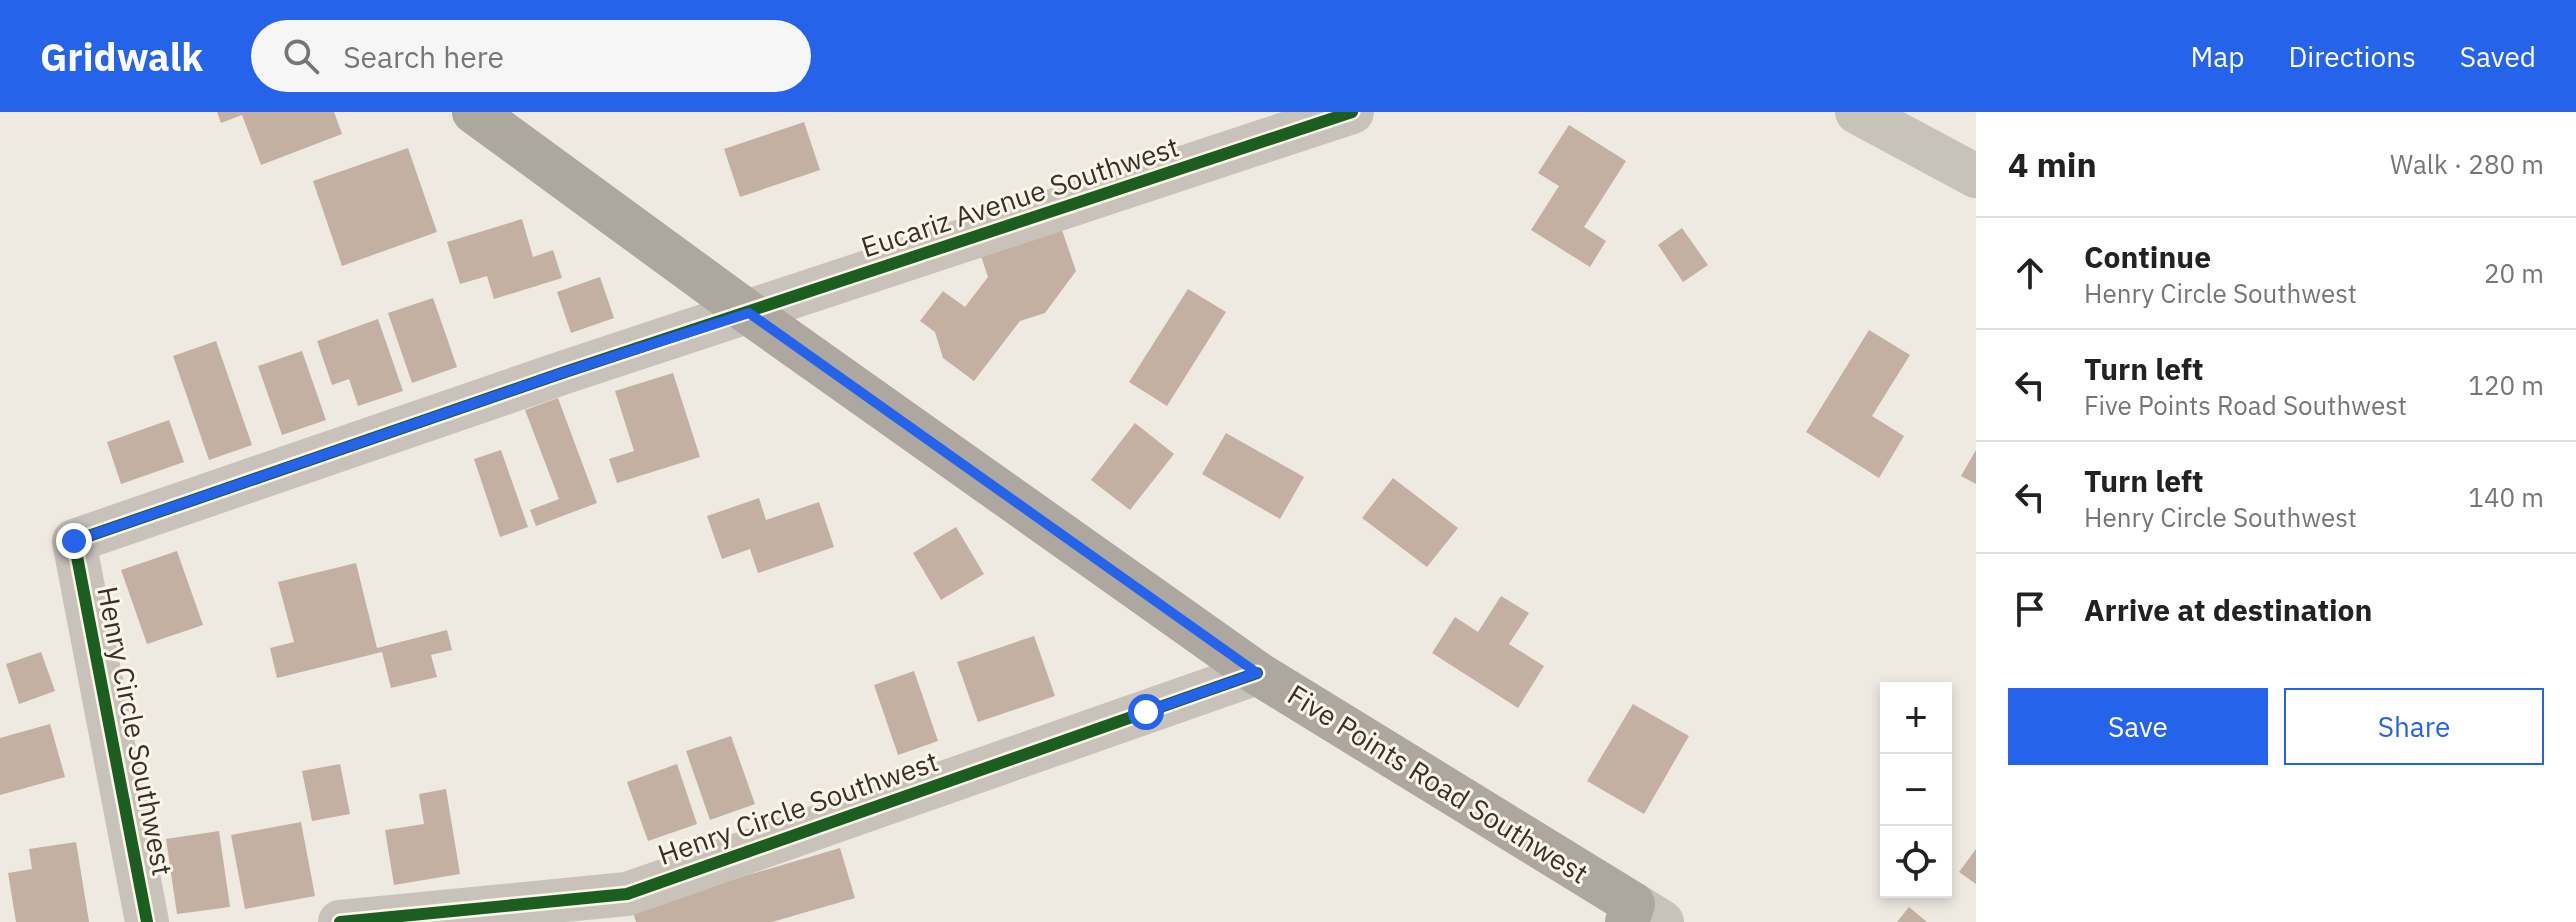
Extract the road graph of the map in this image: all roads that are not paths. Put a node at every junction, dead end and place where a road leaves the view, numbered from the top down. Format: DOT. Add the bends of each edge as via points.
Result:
graph roads {
  1 [pos="474,112"];
  2 [pos="1352,112"];
  3 [pos="1857,112"];
  4 [pos="1976,176"];
  5 [pos="749,313"];
  6 [pos="1257,673"];
  7 [pos="619,908"];
  8 [pos="1640,916"];
  9 [pos="147,922"];
  10 [pos="340,922"];
  1 -- 5 [label="main road, Five Points Road Southwest"];
  2 -- 5 [label="street, Eucariz Avenue Southwest"];
  3 -- 4 [label="street"];
  5 -- 6 [label="main road, Five Points Road Southwest"];
  5 -- 9 [label="street, Henry Circle Southwest" via="74,541"];
  6 -- 7 [label="street, Henry Circle Southwest"];
  6 -- 8 [label="main road, Five Points Road Southwest"];
  7 -- 10 [label="street, Henry Circle Southwest"];
}
